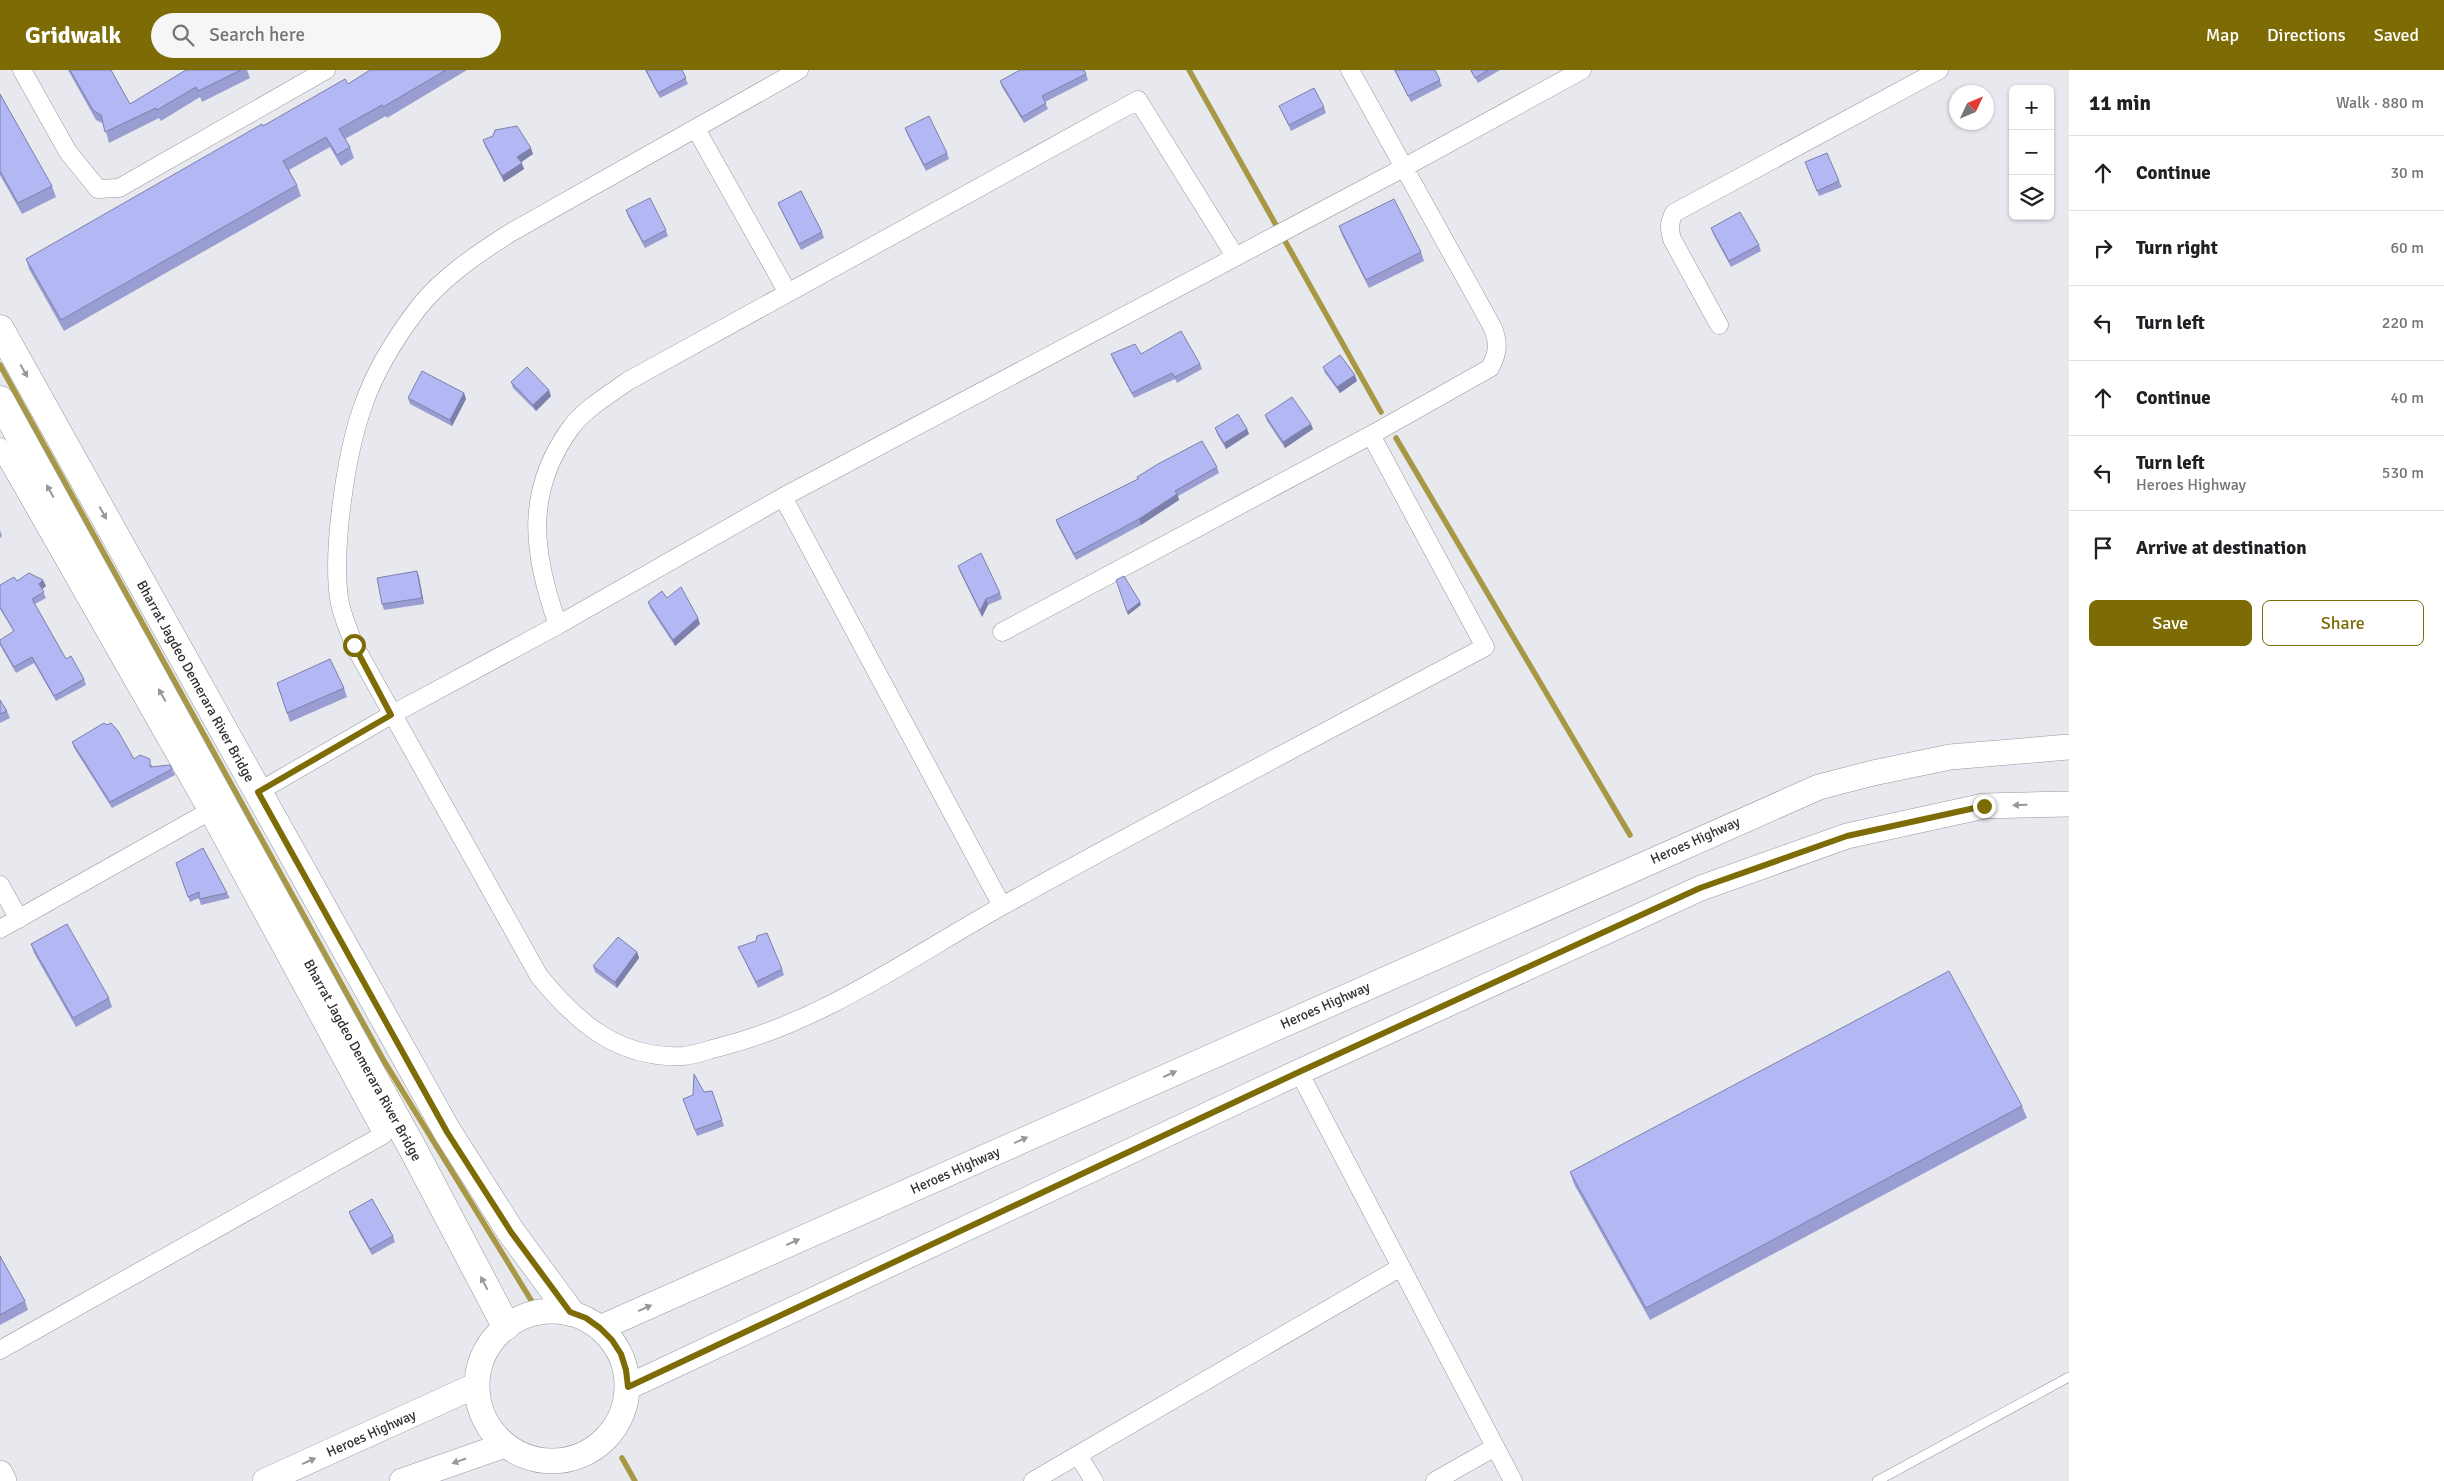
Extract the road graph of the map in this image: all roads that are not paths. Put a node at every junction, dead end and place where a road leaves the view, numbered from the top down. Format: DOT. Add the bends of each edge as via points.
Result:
graph roads {
  1 [pos="22,70"];
  2 [pos="326,70"];
  3 [pos="799,70"];
  4 [pos="1350,70"];
  5 [pos="1582,70"];
  6 [pos="1939,70"];
  7 [pos="696,129"];
  8 [pos="1405,168"];
  9 [pos="1235,256"];
  10 [pos="788,293"];
  11 [pos="1719,325"];
  12 [pos="0,329"];
  13 [pos="0,400"];
  14 [pos="1371,435"];
  15 [pos="0,447"];
  16 [pos="784,497"];
  17 [pos="558,625"];
  18 [pos="1002,632"];
  19 [pos="391,715"];
  20 [pos="2069,747"];
  21 [pos="258,792"];
  22 [pos="2069,804"];
  23 [pos="214,808"];
  24 [pos="0,885"];
  25 [pos="1002,906"];
  26 [pos="19,919"];
  27 [pos="0,929"];
  28 [pos="1299,1072"];
  29 [pos="1401,1267"];
  30 [pos="570,1312"];
  31 [pos="506,1326"];
  32 [pos="600,1328"];
  33 [pos="0,1350"];
  34 [pos="2069,1377"];
  35 [pos="477,1385"];
  36 [pos="628,1387"];
  37 [pos="504,1445"];
  38 [pos="1495,1447"];
  39 [pos="1078,1455"];
  40 [pos="0,1473"];
  41 [pos="4,1481"];
  42 [pos="264,1481"];
  43 [pos="402,1481"];
  44 [pos="1033,1481"];
  45 [pos="1094,1481"];
  46 [pos="1435,1481"];
  47 [pos="1513,1481"];
  48 [pos="1877,1481"];
  1 -- 2 [label="street" via="68,152 98,189 119,188"];
  3 -- 7 [label="street"];
  4 -- 8 [label="street"];
  5 -- 8 [label="street"];
  6 -- 11 [label="street" via="1674,213 1669,230 1672,239"];
  7 -- 10 [label="street"];
  7 -- 19 [label="street" via="474,256 419,306 390,348 362,407 349,461 337,561 339,599 354,645"];
  8 -- 9 [label="street"];
  8 -- 14 [label="street" via="1493,328 1498,340 1497,354 1490,368"];
  9 -- 10 [label="street" via="1138,100"];
  9 -- 16 [label="street"];
  10 -- 17 [label="street" via="628,381 573,426 548,467 540,496 537,528 544,587"];
  12 -- 21 [label="main road, Bharrat Jagdeo Demerara River Bridge, one-way"];
  23 -- 13 [label="main road, Bharrat Jagdeo Demerara River Bridge, one-way"];
  14 -- 18 [label="street"];
  14 -- 25 [label="street" via="1485,647"];
  15 -- 23 [label="street"];
  16 -- 17 [label="street"];
  16 -- 25 [label="street"];
  17 -- 19 [label="street"];
  19 -- 21 [label="street"];
  19 -- 25 [label="street" via="539,976 558,1000 590,1029 617,1044 647,1053 685,1056 738,1043 796,1022 909,962"];
  32 -- 20 [label="main road, Heroes Highway, one-way" via="1818,787 1950,758"];
  21 -- 30 [label="main road, Bharrat Jagdeo Demerara River Bridge" via="447,1132 511,1232"];
  22 -- 28 [label="main road, one-way" via="1984,806 1847,836 1700,888"];
  23 -- 26 [label="street"];
  31 -- 23 [label="main road, Bharrat Jagdeo Demerara River Bridge, one-way" via="409,1143"];
  23 -- 33 [label="street" via="383,1135"];
  24 -- 26 [label="street"];
  26 -- 27 [label="street"];
  28 -- 29 [label="street"];
  28 -- 36 [label="main road"];
  29 -- 38 [label="street"];
  29 -- 39 [label="street"];
  30 -- 31 [label="main road" via="536,1312"];
  30 -- 32 [label="main road"];
  31 -- 35 [label="main road" via="484,1352"];
  32 -- 36 [label="main road" via="621,1354"];
  34 -- 48 [label="lane"];
  35 -- 37 [label="main road" via="478,1402 484,1418"];
  42 -- 35 [label="main road, Heroes Highway, one-way"];
  36 -- 37 [label="main road" via="620,1420 611,1434 585,1455 552,1462 527,1457"];
  37 -- 43 [label="main road, one-way"];
  38 -- 46 [label="street"];
  38 -- 47 [label="street"];
  39 -- 44 [label="street"];
  39 -- 45 [label="street"];
  40 -- 41 [label="main road"];
}
